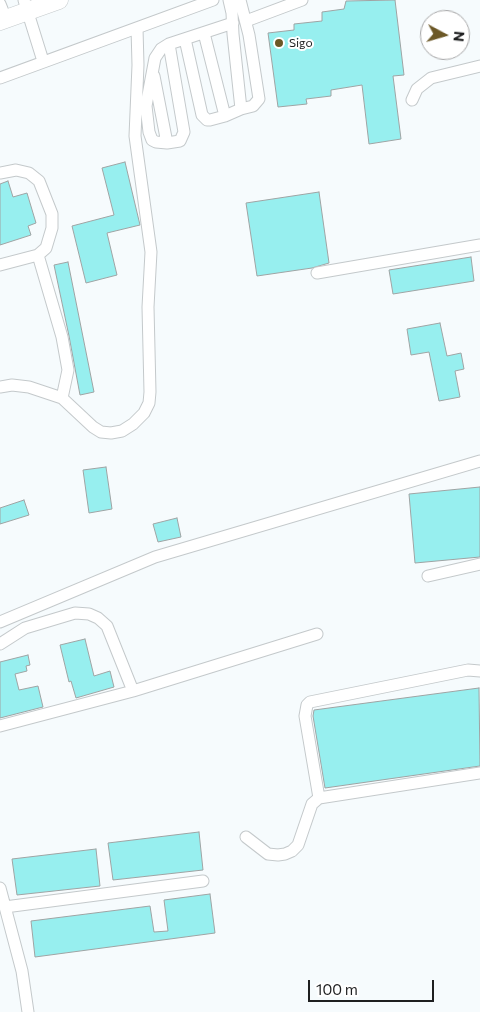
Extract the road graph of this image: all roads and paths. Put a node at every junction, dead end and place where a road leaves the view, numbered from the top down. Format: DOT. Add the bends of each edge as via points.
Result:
graph roads {
  1 [pos="59,0"];
  2 [pos="213,0"];
  3 [pos="229,0"];
  4 [pos="240,0"];
  5 [pos="302,0"];
  6 [pos="26,5"];
  7 [pos="2,15"];
  8 [pos="246,21"];
  9 [pos="233,23"];
  10 [pos="137,28"];
  11 [pos="204,32"];
  12 [pos="184,39"];
  13 [pos="169,44"];
  14 [pos="43,61"];
  15 [pos="480,66"];
  16 [pos="0,78"];
  17 [pos="412,100"];
  18 [pos="242,109"];
  19 [pos="225,116"];
  20 [pos="0,173"];
  21 [pos="480,245"];
  22 [pos="38,254"];
  23 [pos="0,265"];
  24 [pos="317,273"];
  25 [pos="0,387"];
  26 [pos="62,398"];
  27 [pos="480,461"];
  28 [pos="480,564"];
  29 [pos="428,576"];
  30 [pos="0,622"];
  31 [pos="318,634"];
  32 [pos="0,644"];
  33 [pos="480,671"];
  34 [pos="133,691"];
  35 [pos="0,726"];
  36 [pos="480,773"];
  37 [pos="319,798"];
  38 [pos="246,837"];
  39 [pos="203,881"];
  40 [pos="0,888"];
  41 [pos="5,907"];
  42 [pos="28,1012"];
  1 -- 6 [label="highway"];
  2 -- 10 [label="street"];
  3 -- 9 [label="street"];
  4 -- 8 [label="street"];
  5 -- 8 [label="street"];
  6 -- 7 [label="highway"];
  6 -- 14 [label="street"];
  8 -- 18 [label="street" via="259,99 253,106"];
  9 -- 11 [label="street"];
  9 -- 18 [label="street"];
  10 -- 14 [label="street"];
  10 -- 26 [label="street" via="135,136 151,252 149,403 133,424 111,433 93,427"];
  11 -- 12 [label="street"];
  11 -- 19 [label="street"];
  12 -- 13 [label="street"];
  12 -- 19 [label="street" via="202,115 207,120"];
  13 -- 13 [label="street" via="184,132 180,141 167,143 152,69 161,49"];
  14 -- 16 [label="street"];
  15 -- 17 [label="street" via="431,78 417,89"];
  18 -- 19 [label="street"];
  20 -- 22 [label="street" via="16,170 29,173 40,182 52,214 52,228 46,248"];
  21 -- 24 [label="street"];
  22 -- 23 [label="street"];
  22 -- 26 [label="street" via="68,370"];
  25 -- 26 [label="street" via="29,386"];
  27 -- 30 [label="street" via="155,557"];
  28 -- 29 [label="street"];
  31 -- 34 [label="street"];
  32 -- 34 [label="street" via="26,628 75,614 89,614 108,626"];
  33 -- 37 [label="street" via="468,670 310,702 305,716"];
  34 -- 35 [label="street"];
  36 -- 37 [label="street"];
  37 -- 38 [label="street" via="312,804 302,836 292,851 268,854"];
  39 -- 41 [label="street"];
  40 -- 41 [label="street"];
  41 -- 42 [label="street" via="22,972"];
}
